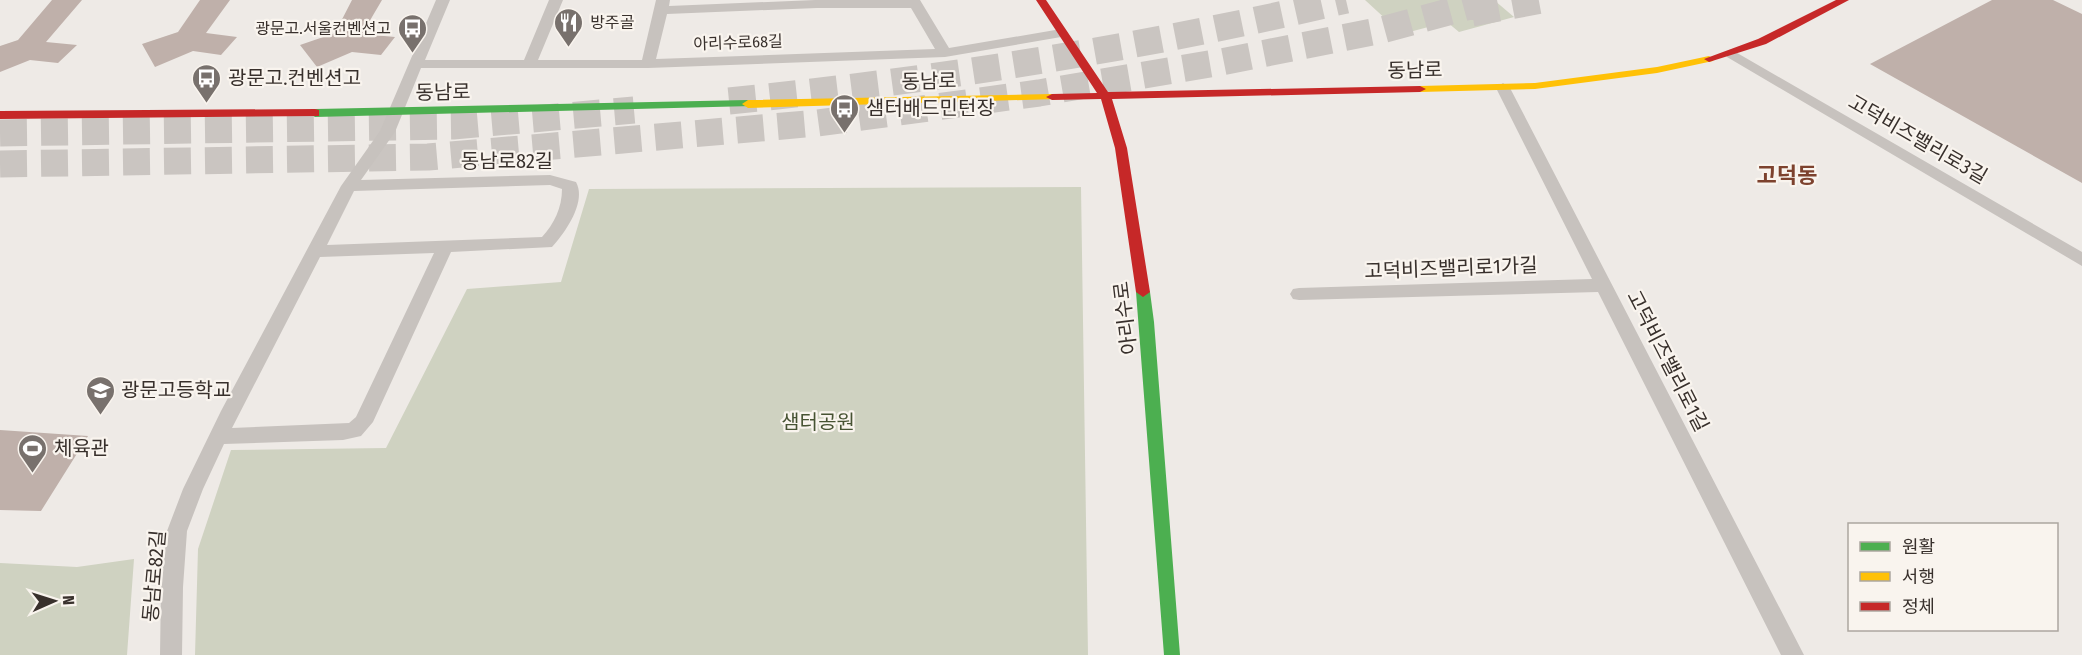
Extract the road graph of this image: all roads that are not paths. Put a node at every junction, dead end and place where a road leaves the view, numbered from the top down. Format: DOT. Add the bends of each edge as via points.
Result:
graph roads {
  1 [pos="443,0"];
  2 [pos="556,0"];
  3 [pos="1041,0"];
  4 [pos="1844,0"];
  5 [pos="914,2"];
  6 [pos="662,5"];
  7 [pos="1061,33"];
  8 [pos="945,53"];
  9 [pos="1732,54"];
  10 [pos="648,63"];
  11 [pos="414,64"];
  12 [pos="529,64"];
  13 [pos="1503,88"];
  14 [pos="1106,97"];
  15 [pos="396,112"];
  16 [pos="0,115"];
  17 [pos="350,186"];
  18 [pos="446,247"];
  19 [pos="315,250"];
  20 [pos="2082,260"];
  21 [pos="1604,285"];
  22 [pos="1299,294"];
  23 [pos="218,436"];
  24 [pos="171,655"];
  25 [pos="1172,655"];
  26 [pos="1793,655"];
  1 -- 11 [label="street, 동남로82길"];
  2 -- 12 [label="street"];
  3 -- 7 [label="main road, 아리수로"];
  4 -- 9 [label="main road, 동남로"];
  5 -- 6 [label="street"];
  5 -- 8 [label="street"];
  6 -- 10 [label="street"];
  7 -- 8 [label="street, 아리수로68길"];
  7 -- 14 [label="main road, 아리수로"];
  8 -- 10 [label="street, 아리수로68길"];
  9 -- 13 [label="main road, 동남로" via="1657,70"];
  9 -- 20 [label="street, 고덕비즈밸리로3길"];
  10 -- 12 [label="street, 아리수로68길"];
  11 -- 12 [label="street, 아리수로68길"];
  11 -- 15 [label="street, 동남로82길"];
  13 -- 14 [label="main road, 동남로"];
  13 -- 21 [label="street, 고덕비즈밸리로1길"];
  14 -- 15 [label="main road, 동남로"];
  14 -- 25 [label="main road, 아리수로" via="1121,148 1147,322"];
  15 -- 16 [label="main road, 동남로"];
  15 -- 17 [label="street, 동남로82길"];
  17 -- 18 [label="street, 동남로82길" via="550,180 570,186 572,198 556,233 546,243"];
  17 -- 19 [label="street, 동남로82길"];
  18 -- 19 [label="street, 동남로82길"];
  18 -- 23 [label="street" via="363,422 354,430"];
  19 -- 23 [label="street, 동남로82길"];
  21 -- 22 [label="street, 고덕비즈밸리로1가길"];
  21 -- 26 [label="street, 고덕비즈밸리로1길"];
  23 -- 24 [label="street, 동남로82길" via="177,531"];
}
